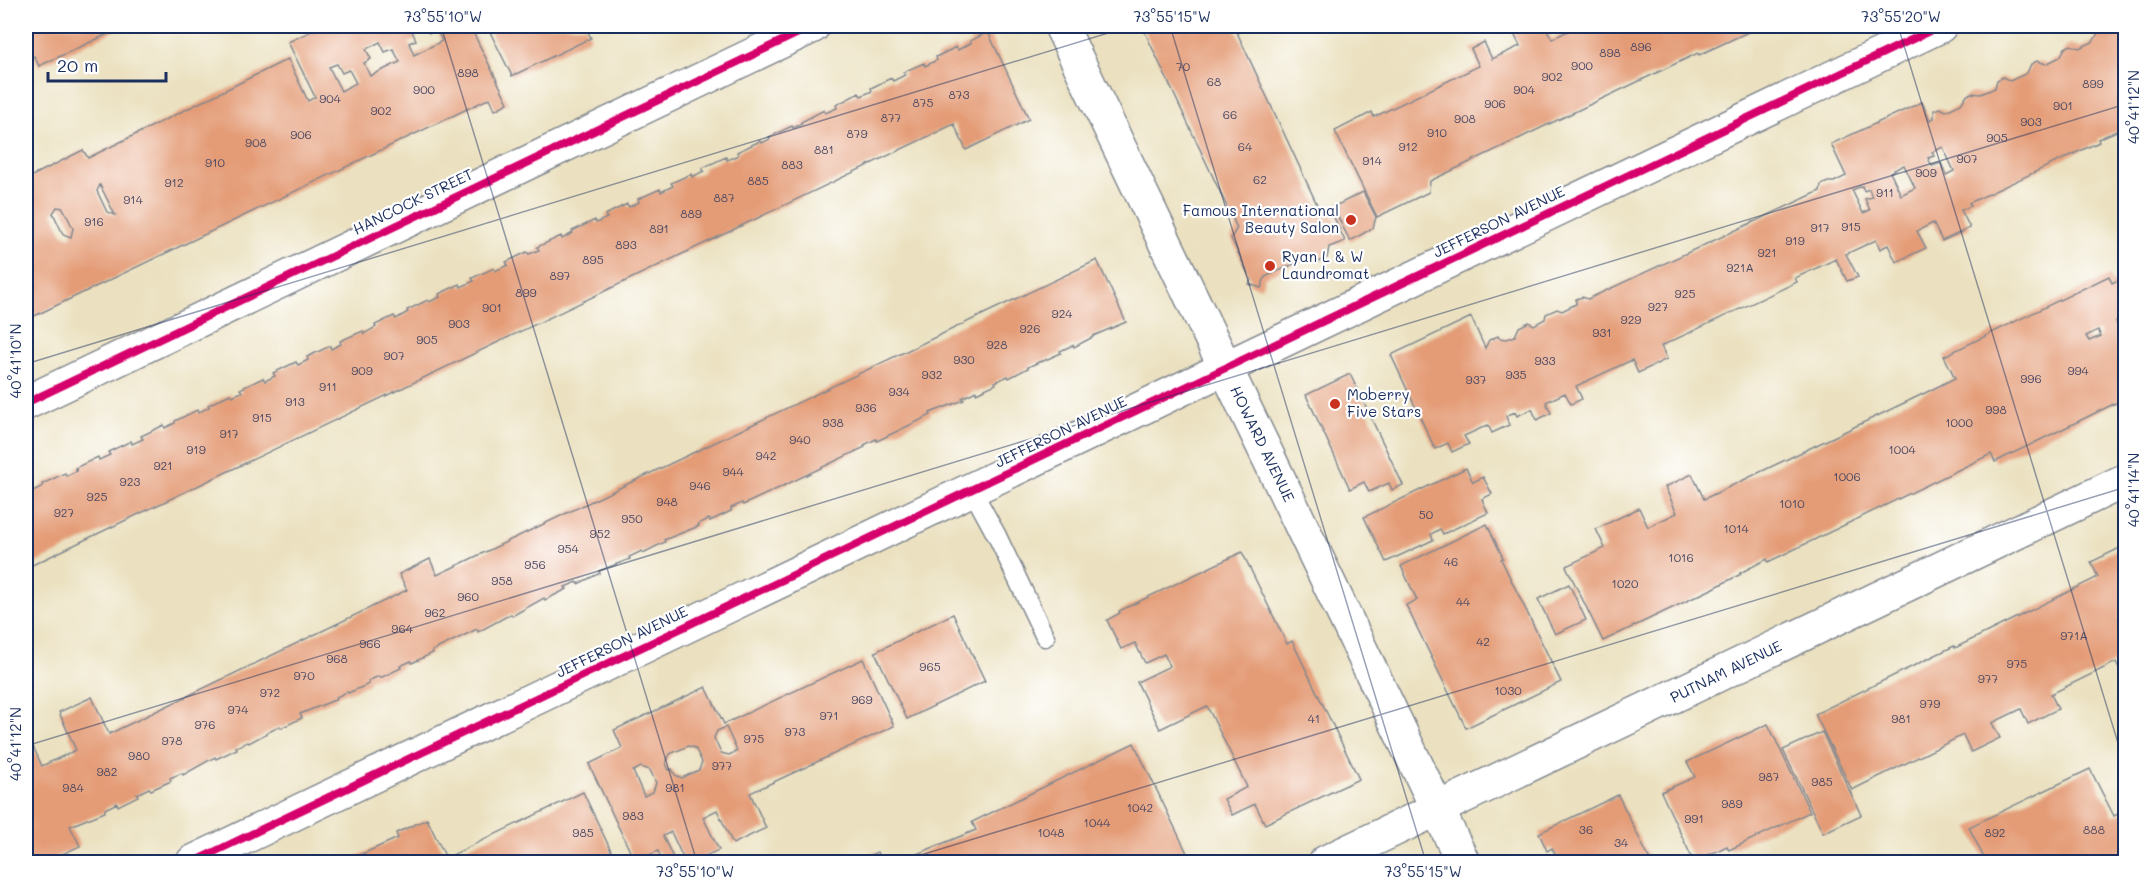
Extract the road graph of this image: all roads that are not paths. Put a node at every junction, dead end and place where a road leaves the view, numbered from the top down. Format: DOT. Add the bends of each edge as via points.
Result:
graph roads {
  1 [pos="813,26"];
  2 [pos="1061,26"];
  3 [pos="1940,26"];
  4 [pos="1226,368"];
  5 [pos="26,403"];
  6 [pos="2126,480"];
  7 [pos="972,490"];
  8 [pos="1045,637"];
  9 [pos="1438,810"];
  10 [pos="193,862"];
  11 [pos="1326,862"];
  12 [pos="1463,862"];
  1 -- 5 [label="street, HANCOCK STREET"];
  2 -- 4 [label="street, HOWARD AVENUE"];
  3 -- 4 [label="street, JEFFERSON AVENUE"];
  4 -- 7 [label="street, JEFFERSON AVENUE"];
  4 -- 9 [label="street, HOWARD AVENUE"];
  6 -- 9 [label="street, PUTNAM AVENUE"];
  7 -- 8 [label="lane"];
  7 -- 10 [label="street, JEFFERSON AVENUE"];
  9 -- 11 [label="street, PUTNAM AVENUE"];
  9 -- 12 [label="street, HOWARD AVENUE"];
}
